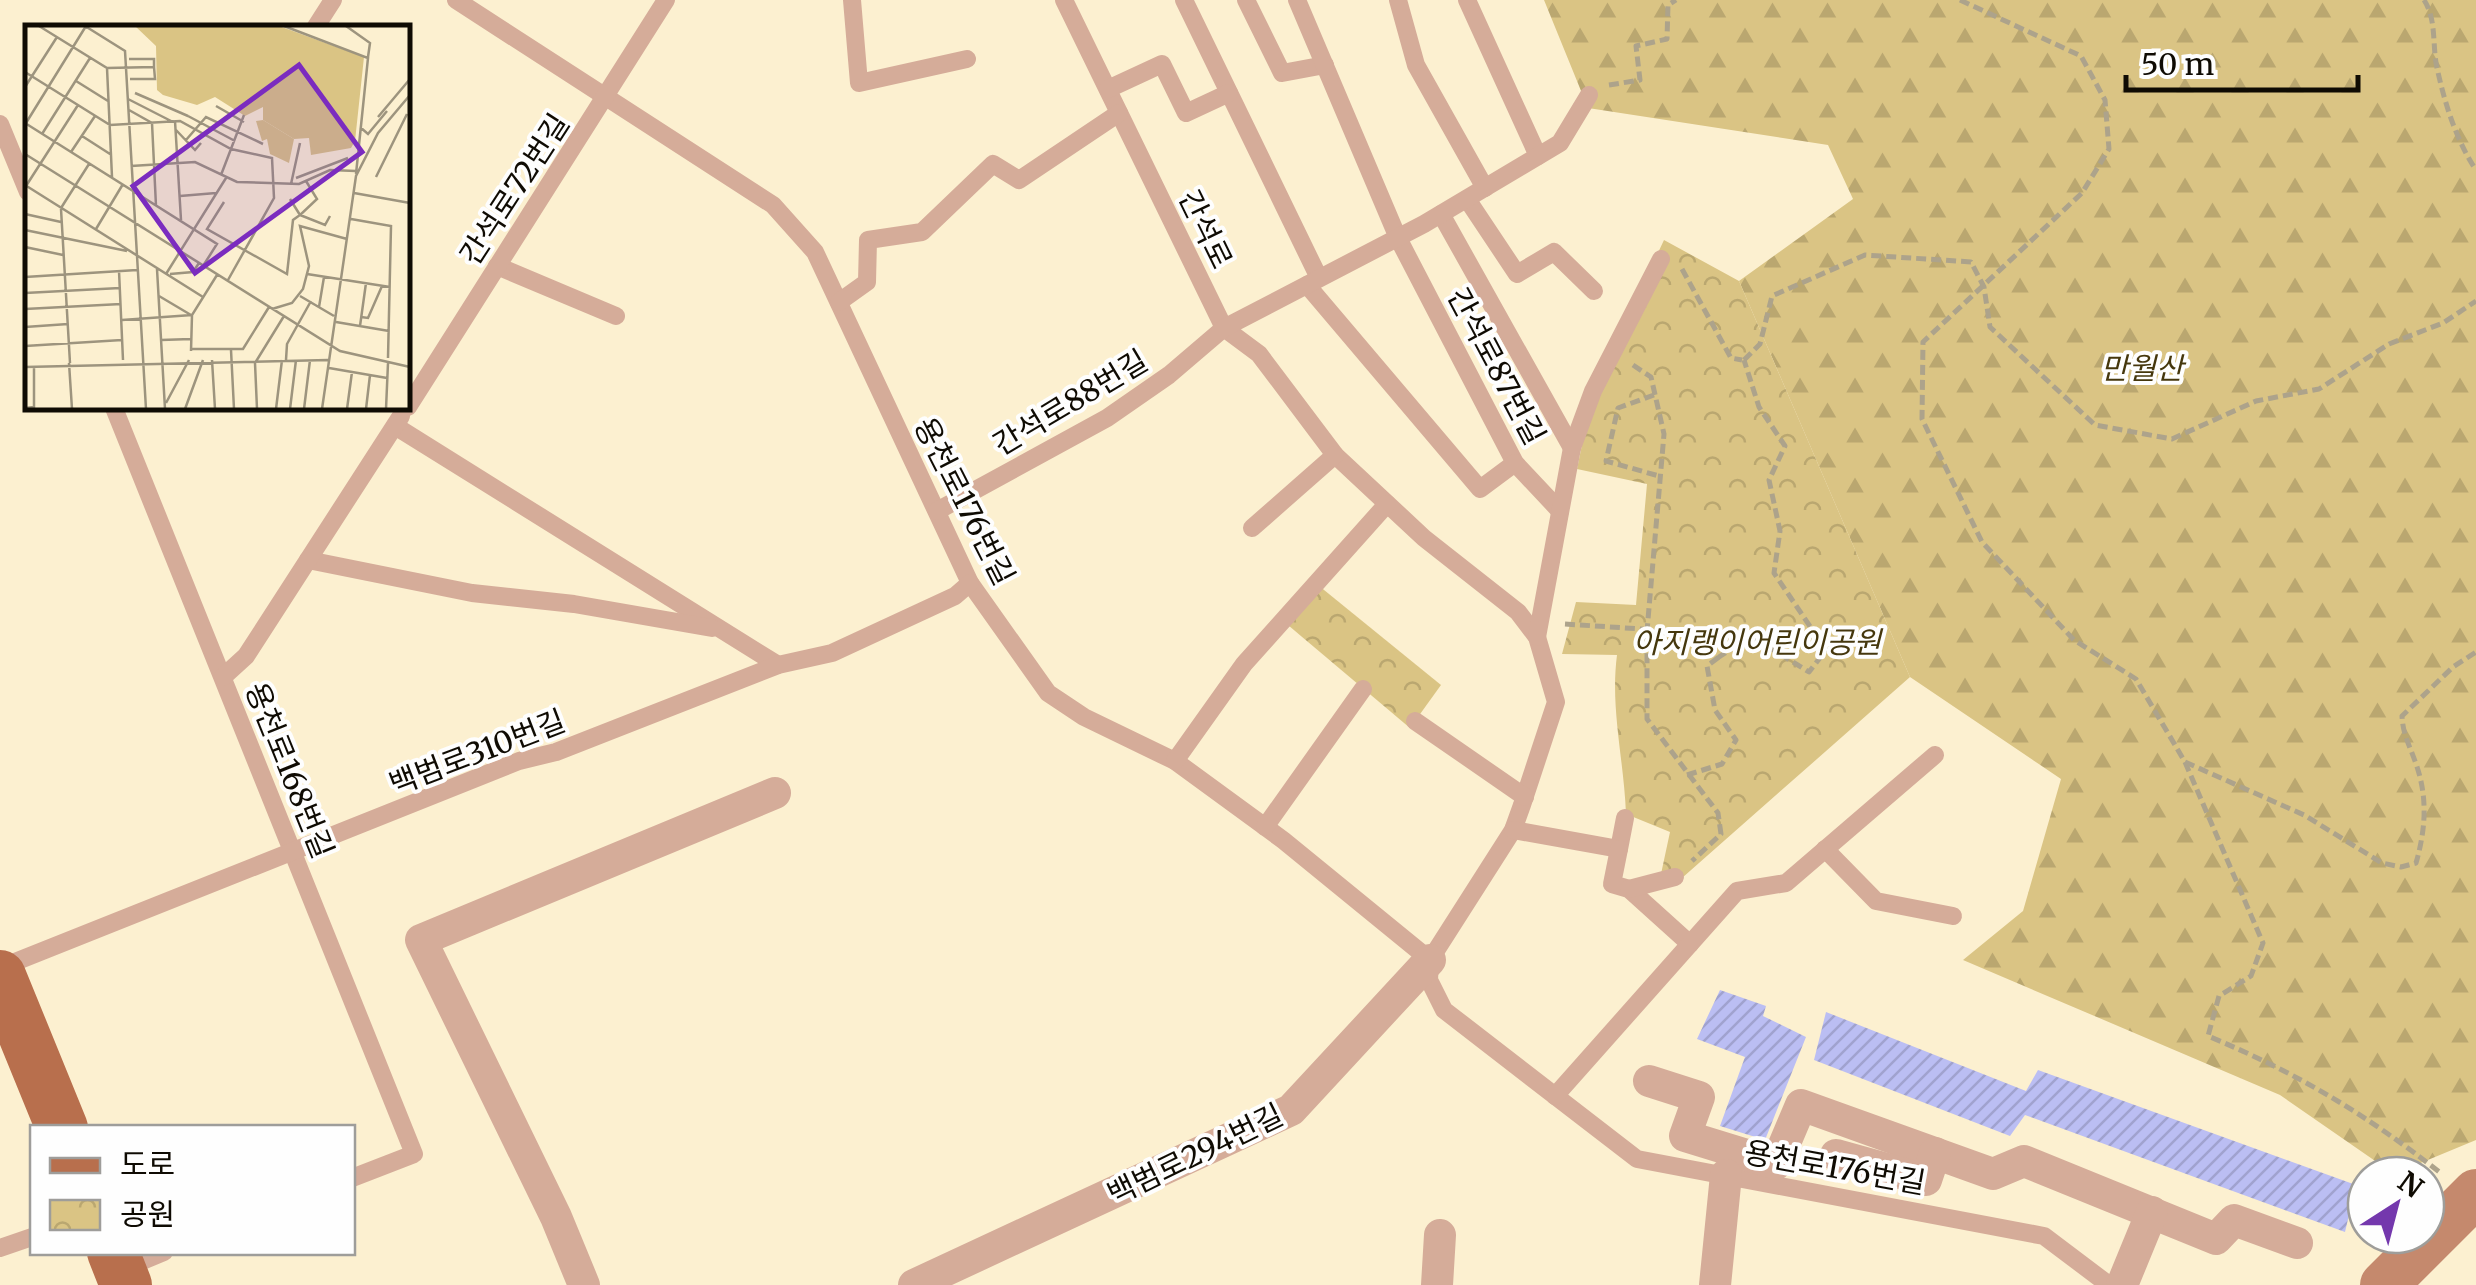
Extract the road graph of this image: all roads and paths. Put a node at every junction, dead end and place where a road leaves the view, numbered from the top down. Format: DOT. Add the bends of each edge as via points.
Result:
graph roads {
  1 [pos="333,0"];
  2 [pos="456,0"];
  3 [pos="666,0"];
  4 [pos="852,0"];
  5 [pos="1064,0"];
  6 [pos="1184,0"];
  7 [pos="1246,0"];
  8 [pos="1298,0"];
  9 [pos="1398,0"];
  10 [pos="1467,0"];
  11 [pos="1676,0"];
  12 [pos="1960,0"];
  13 [pos="2424,0"];
  14 [pos="317,25"];
  15 [pos="967,59"];
  16 [pos="1325,65"];
  17 [pos="1108,89"];
  18 [pos="1229,93"];
  19 [pos="1589,95"];
  20 [pos="605,98"];
  21 [pos="1119,113"];
  22 [pos="0,124"];
  23 [pos="1538,156"];
  24 [pos="2476,170"];
  25 [pos="25,185"];
  26 [pos="1484,188"];
  27 [pos="1467,198"];
  28 [pos="1441,214"];
  29 [pos="1398,238"];
  30 [pos="1661,259"];
  31 [pos="497,266"];
  32 [pos="1313,282"];
  33 [pos="1984,286"];
  34 [pos="1594,291"];
  35 [pos="2476,300"];
  36 [pos="838,302"];
  37 [pos="616,316"];
  38 [pos="1224,328"];
  39 [pos="1614,351"];
  40 [pos="1744,360"];
  41 [pos="1654,395"];
  42 [pos="410,402"];
  43 [pos="115,410"];
  44 [pos="405,410"];
  45 [pos="395,426"];
  46 [pos="1572,448"];
  47 [pos="1335,455"];
  48 [pos="1515,462"];
  49 [pos="1659,476"];
  50 [pos="1386,504"];
  51 [pos="1560,510"];
  52 [pos="937,511"];
  53 [pos="1252,528"];
  54 [pos="308,560"];
  55 [pos="970,583"];
  56 [pos="1541,618"];
  57 [pos="723,630"];
  58 [pos="1648,632"];
  59 [pos="1537,637"];
  60 [pos="2476,652"];
  61 [pos="1719,657"];
  62 [pos="778,665"];
  63 [pos="223,677"];
  64 [pos="1363,689"];
  65 [pos="1415,721"];
  66 [pos="1936,755"];
  67 [pos="1175,761"];
  68 [pos="2184,762"];
  69 [pos="1687,775"];
  70 [pos="775,792"];
  71 [pos="1525,797"];
  72 [pos="1625,818"];
  73 [pos="1265,827"];
  74 [pos="1513,830"];
  75 [pos="1619,849"];
  76 [pos="1825,849"];
  77 [pos="294,854"];
  78 [pos="1675,877"];
  79 [pos="1630,888"];
  80 [pos="1953,916"];
  81 [pos="1690,944"];
  82 [pos="1430,960"];
  83 [pos="0,968"];
  84 [pos="0,976"];
  85 [pos="1649,1081"];
  86 [pos="1554,1096"];
  87 [pos="61,1125"];
  88 [pos="1935,1153"];
  89 [pos="1836,1155"];
  90 [pos="1726,1175"];
  91 [pos="355,1177"];
  92 [pos="2467,1189"];
  93 [pos="2152,1212"];
  94 [pos="1440,1236"];
  95 [pos="30,1239"];
  96 [pos="2297,1243"];
  97 [pos="0,1248"];
  98 [pos="584,1285"];
  99 [pos="914,1285"];
  100 [pos="1437,1285"];
  101 [pos="1715,1285"];
  102 [pos="2109,1285"];
  103 [pos="2122,1285"];
  104 [pos="2384,1285"];
  1 -- 14 [label="lane"];
  2 -- 20 [label="lane, 용천로176번길"];
  3 -- 20 [label="lane, 간석로72번길"];
  4 -- 15 [label="lane" via="859,83"];
  5 -- 17 [label="lane, 간석로"];
  6 -- 18 [label="lane"];
  7 -- 16 [label="lane" via="1282,73"];
  8 -- 16 [label="lane, 간석로87번길"];
  9 -- 26 [label="lane" via="1416,64"];
  10 -- 23 [label="lane"];
  11 -- 19 [label="path" via="1668,5 1666,39 1636,46 1640,80 1600,86"];
  12 -- 33 [label="path" via="2082,56 2105,100 2109,149 2082,193"];
  13 -- 24 [label="path" via="2436,66"];
  16 -- 29 [label="lane, 간석로87번길"];
  17 -- 18 [label="lane" via="1162,64 1186,114"];
  17 -- 21 [label="lane, 간석로"];
  18 -- 32 [label="lane"];
  19 -- 23 [label="lane" via="1560,143"];
  20 -- 31 [label="lane, 간석로72번길"];
  20 -- 36 [label="lane, 용천로176번길" via="773,205 815,252"];
  21 -- 36 [label="lane" via="1019,180 992,164 922,232 868,240 867,282"];
  21 -- 38 [label="lane, 간석로"];
  22 -- 25 [label="lane"];
  23 -- 26 [label="lane"];
  26 -- 27 [label="lane"];
  27 -- 28 [label="lane"];
  27 -- 34 [label="lane, 간석로87번길" via="1517,274 1554,252"];
  28 -- 29 [label="lane"];
  28 -- 46 [label="lane, 간석로87번길"];
  29 -- 32 [label="lane"];
  29 -- 48 [label="lane, 간석로87번길"];
  30 -- 39 [label="lane"];
  30 -- 40 [label="path" via="1685,270 1731,358"];
  31 -- 37 [label="lane"];
  31 -- 42 [label="lane, 간석로72번길"];
  32 -- 38 [label="lane"];
  32 -- 48 [label="lane" via="1480,488"];
  33 -- 35 [label="path" via="1990,327 2095,426 2172,438 2256,401 2320,389"];
  33 -- 40 [label="path" via="1971,262 1865,255 1772,296 1760,344"];
  33 -- 68 [label="path" via="1924,342 1922,419 1982,542 2074,640 2136,679"];
  36 -- 52 [label="lane, 용천로176번길"];
  38 -- 47 [label="lane, 간석로" via="1259,354"];
  38 -- 52 [label="lane, 간석로88번길" via="1107,418"];
  39 -- 41 [label="path" via="1650,378"];
  39 -- 46 [label="lane"];
  40 -- 61 [label="path" via="1759,407 1785,446 1770,480 1780,531 1774,572 1826,650 1810,672 1751,636"];
  41 -- 49 [label="path" via="1664,434"];
  41 -- 49 [label="path" via="1618,408 1606,461"];
  43 -- 63 [label="lane, 용천로168번길"];
  44 -- 45 [label="lane, 간석로72번길"];
  45 -- 54 [label="lane, 간석로72번길"];
  45 -- 57 [label="lane"];
  46 -- 51 [label="lane"];
  47 -- 50 [label="lane, 간석로"];
  47 -- 53 [label="lane"];
  48 -- 51 [label="lane, 간석로87번길"];
  49 -- 58 [label="path"];
  50 -- 59 [label="lane, 간석로" via="1518,612"];
  50 -- 67 [label="lane" via="1244,664"];
  51 -- 56 [label="lane"];
  52 -- 55 [label="lane, 용천로176번길"];
  54 -- 57 [label="lane" via="472,593"];
  54 -- 63 [label="lane, 간석로72번길" via="246,656"];
  55 -- 62 [label="lane, 백범로310번길" via="832,653"];
  55 -- 67 [label="lane, 용천로176번길" via="1048,693"];
  56 -- 58 [label="path"];
  56 -- 59 [label="lane"];
  57 -- 62 [label="lane"];
  58 -- 61 [label="path" via="1704,633"];
  58 -- 69 [label="path" via="1646,718"];
  59 -- 71 [label="lane, 간석로" via="1556,702"];
  60 -- 68 [label="path" via="2402,716 2424,794 2416,863 2382,863 2304,815"];
  61 -- 69 [label="path" via="1708,666 1715,710 1736,740 1722,764"];
  62 -- 77 [label="lane, 백범로310번길"];
  63 -- 77 [label="lane, 용천로168번길"];
  64 -- 73 [label="lane"];
  65 -- 71 [label="lane"];
  66 -- 76 [label="lane"];
  67 -- 73 [label="lane, 용천로176번길"];
  68 -- 92 [label="path" via="2263,943 2250,976 2219,996 2208,1036 2365,1114"];
  69 -- 78 [label="path" via="1718,813 1721,834"];
  70 -- 98 [label="street" via="421,940"];
  71 -- 74 [label="lane, 간석로"];
  72 -- 75 [label="lane"];
  73 -- 82 [label="lane, 용천로176번길"];
  74 -- 75 [label="lane"];
  74 -- 82 [label="lane, 간석로"];
  75 -- 79 [label="lane" via="1612,884"];
  76 -- 80 [label="lane" via="1876,901"];
  76 -- 81 [label="lane" via="1786,883 1737,891"];
  77 -- 83 [label="lane, 백범로310번길"];
  77 -- 91 [label="lane, 용천로168번길" via="414,1154"];
  78 -- 79 [label="lane"];
  79 -- 81 [label="lane"];
  81 -- 86 [label="lane"];
  82 -- 86 [label="lane, 용천로176번길" via="1429,980 1444,1010"];
  82 -- 99 [label="street, 백범로294번길" via="1291,1110"];
  84 -- 87 [label="main road"];
  85 -- 88 [label="street" via="1700,1096 1685,1136 1776,1164 1800,1105"];
  86 -- 90 [label="lane, 용천로176번길" via="1637,1159"];
  88 -- 89 [label="street" via="1926,1180"];
  88 -- 93 [label="street" via="1993,1174 2024,1161"];
  90 -- 101 [label="street"];
  90 -- 102 [label="lane, 용천로176번길" via="2044,1236"];
  92 -- 104 [label="street"];
  93 -- 96 [label="street" via="2216,1238 2234,1220"];
  93 -- 103 [label="street"];
  94 -- 100 [label="street"];
  95 -- 97 [label="lane"];
}
